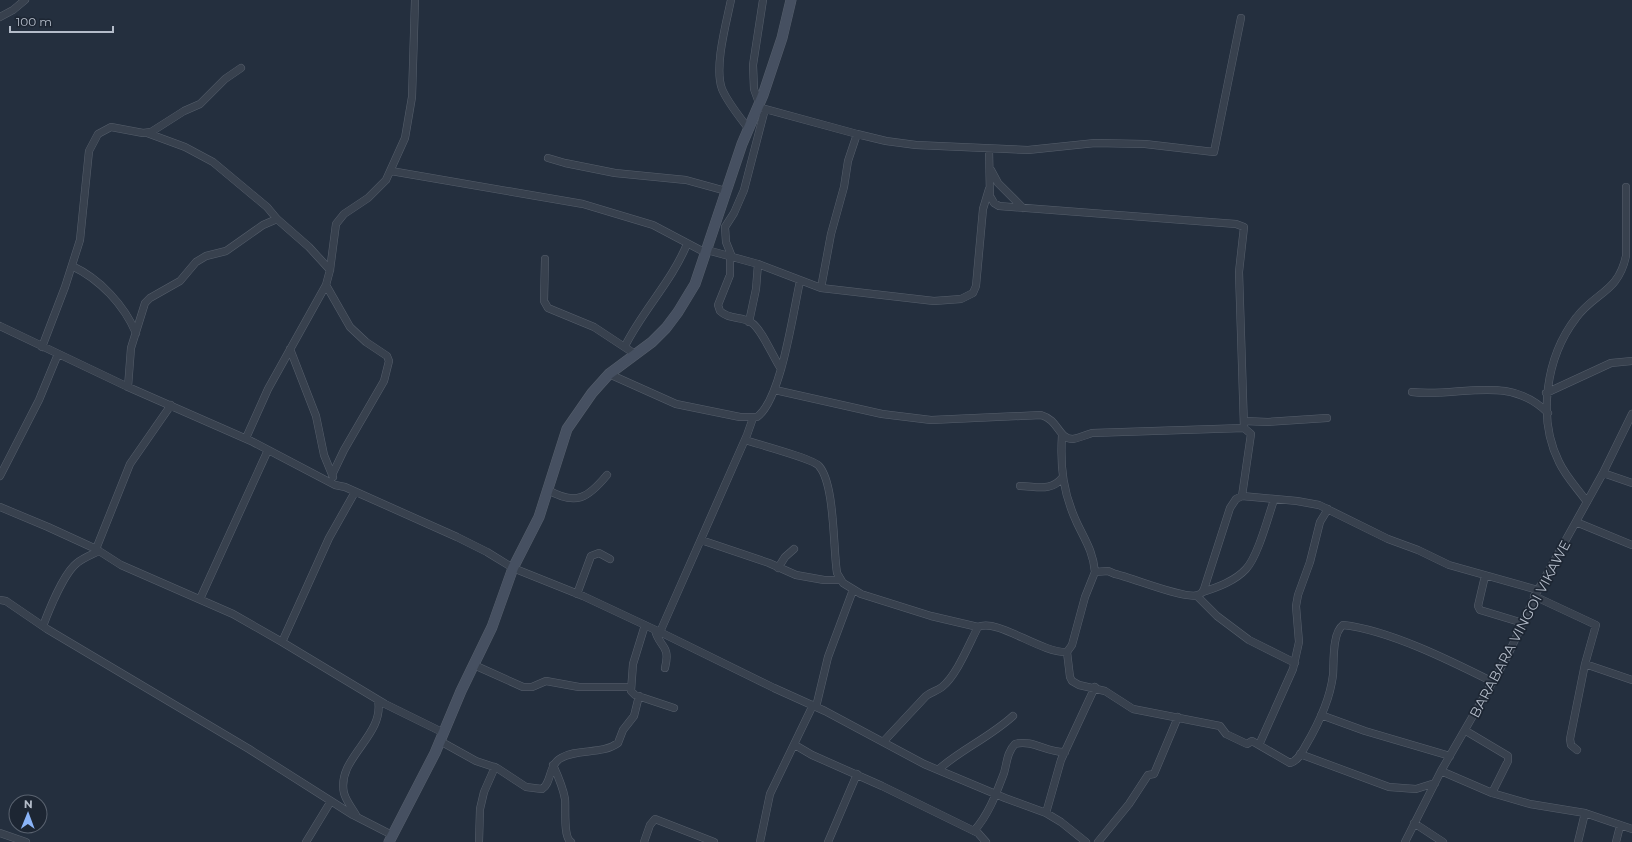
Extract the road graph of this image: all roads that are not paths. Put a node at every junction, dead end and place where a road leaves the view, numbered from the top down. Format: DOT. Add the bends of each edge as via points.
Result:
graph roads {
  1 [pos="25,0"];
  2 [pos="415,0"];
  3 [pos="731,0"];
  4 [pos="763,0"];
  5 [pos="791,0"];
  6 [pos="0,16"];
  7 [pos="1241,18"];
  8 [pos="241,68"];
  9 [pos="761,106"];
  10 [pos="748,128"];
  11 [pos="147,133"];
  12 [pos="857,134"];
  13 [pos="989,149"];
  14 [pos="548,158"];
  15 [pos="990,168"];
  16 [pos="391,171"];
  17 [pos="990,187"];
  18 [pos="1626,187"];
  19 [pos="726,191"];
  20 [pos="1023,208"];
  21 [pos="277,219"];
  22 [pos="687,244"];
  23 [pos="706,252"];
  24 [pos="731,257"];
  25 [pos="545,259"];
  26 [pos="758,264"];
  27 [pos="72,266"];
  28 [pos="330,270"];
  29 [pos="800,281"];
  30 [pos="326,285"];
  31 [pos="821,288"];
  32 [pos="749,322"];
  33 [pos="0,326"];
  34 [pos="136,333"];
  35 [pos="625,346"];
  36 [pos="42,347"];
  37 [pos="290,349"];
  38 [pos="58,354"];
  39 [pos="635,354"];
  40 [pos="1632,361"];
  41 [pos="781,369"];
  42 [pos="609,374"];
  43 [pos="128,387"];
  44 [pos="774,390"];
  45 [pos="1412,392"];
  46 [pos="1546,393"];
  47 [pos="171,405"];
  48 [pos="1548,413"];
  49 [pos="1632,414"];
  50 [pos="753,418"];
  51 [pos="1327,418"];
  52 [pos="1244,425"];
  53 [pos="1062,435"];
  54 [pos="246,438"];
  55 [pos="744,440"];
  56 [pos="268,450"];
  57 [pos="1603,474"];
  58 [pos="332,475"];
  59 [pos="607,475"];
  60 [pos="0,476"];
  61 [pos="1062,478"];
  62 [pos="1632,483"];
  63 [pos="335,485"];
  64 [pos="1020,486"];
  65 [pos="548,490"];
  66 [pos="355,492"];
  67 [pos="1242,496"];
  68 [pos="1274,500"];
  69 [pos="1588,502"];
  70 [pos="0,507"];
  71 [pos="1328,509"];
  72 [pos="1576,522"];
  73 [pos="701,540"];
  74 [pos="1632,545"];
  75 [pos="794,549"];
  76 [pos="97,550"];
  77 [pos="610,559"];
  78 [pos="513,568"];
  79 [pos="778,568"];
  80 [pos="1095,572"];
  81 [pos="1485,576"];
  82 [pos="840,580"];
  83 [pos="853,590"];
  84 [pos="1536,593"];
  85 [pos="577,594"];
  86 [pos="1200,594"];
  87 [pos="0,600"];
  88 [pos="200,600"];
  89 [pos="1524,623"];
  90 [pos="645,625"];
  91 [pos="43,626"];
  92 [pos="978,627"];
  93 [pos="657,631"];
  94 [pos="282,642"];
  95 [pos="1067,652"];
  96 [pos="1295,663"];
  97 [pos="1585,664"];
  98 [pos="474,665"];
  99 [pos="665,668"];
  100 [pos="1632,680"];
  101 [pos="1493,682"];
  102 [pos="631,686"];
  103 [pos="1095,687"];
  104 [pos="639,696"];
  105 [pos="378,700"];
  106 [pos="814,706"];
  107 [pos="674,708"];
  108 [pos="1321,715"];
  109 [pos="1013,716"];
  110 [pos="1178,717"];
  111 [pos="1466,731"];
  112 [pos="442,737"];
  113 [pos="884,741"];
  114 [pos="795,745"];
  115 [pos="1259,745"];
  116 [pos="1577,750"];
  117 [pos="1066,752"];
  118 [pos="1300,754"];
  119 [pos="1450,756"];
  120 [pos="553,765"];
  121 [pos="495,767"];
  122 [pos="939,769"];
  123 [pos="1441,771"];
  124 [pos="857,774"];
  125 [pos="1435,783"];
  126 [pos="994,793"];
  127 [pos="1492,793"];
  128 [pos="331,801"];
  129 [pos="1585,812"];
  130 [pos="1046,813"];
  131 [pos="357,817"];
  132 [pos="1414,823"];
  133 [pos="1620,826"];
  134 [pos="1632,829"];
  135 [pos="974,832"];
  136 [pos="0,833"];
  137 [pos="391,839"];
  138 [pos="26,842"];
  139 [pos="306,842"];
  140 [pos="479,842"];
  141 [pos="571,842"];
  142 [pos="644,842"];
  143 [pos="714,842"];
  144 [pos="760,842"];
  145 [pos="828,842"];
  146 [pos="985,842"];
  147 [pos="1086,842"];
  148 [pos="1098,842"];
  149 [pos="1405,842"];
  150 [pos="1444,842"];
  151 [pos="1578,842"];
  152 [pos="1616,842"];
  1 -- 6 [label="street"];
  2 -- 16 [label="street" via="410,111 405,138"];
  3 -- 10 [label="street" via="719,67 720,79 726,98"];
  4 -- 9 [label="street" via="753,65 754,89"];
  5 -- 9 [label="street"];
  7 -- 13 [label="street" via="1214,152 1145,144 1095,142 1028,150"];
  8 -- 11 [label="street" via="200,104"];
  9 -- 10 [label="street"];
  9 -- 12 [label="street"];
  9 -- 24 [label="street" via="744,190 725,227"];
  10 -- 19 [label="street"];
  11 -- 21 [label="street" via="185,147 213,162 268,207"];
  11 -- 27 [label="street" via="111,127 98,134 92,142 80,240"];
  12 -- 13 [label="street" via="916,145"];
  12 -- 31 [label="street" via="848,160"];
  13 -- 15 [label="street"];
  14 -- 19 [label="street" via="615,173 686,180"];
  15 -- 17 [label="street"];
  15 -- 20 [label="street" via="998,183"];
  16 -- 22 [label="street" via="583,204 653,225"];
  16 -- 28 [label="street" via="378,189 344,214 336,224"];
  17 -- 20 [label="street" via="991,200 994,203 1006,208"];
  17 -- 31 [label="street" via="983,209 976,286 970,296 934,301"];
  18 -- 46 [label="street" via="1624,267 1612,286 1586,307 1572,323 1558,352"];
  19 -- 23 [label="street"];
  20 -- 52 [label="street" via="1236,224 1244,227 1240,302"];
  21 -- 28 [label="street" via="309,247"];
  21 -- 34 [label="street" via="263,225 226,251 206,256 196,262 180,281 150,298 145,303"];
  22 -- 23 [label="street"];
  22 -- 35 [label="street" via="677,267 634,328"];
  23 -- 24 [label="street"];
  23 -- 39 [label="street" via="695,284 678,312 652,342"];
  24 -- 26 [label="street"];
  24 -- 32 [label="street" via="730,275 718,308 723,314"];
  25 -- 35 [label="street" via="544,301 548,308 594,327"];
  26 -- 29 [label="street"];
  26 -- 32 [label="street"];
  27 -- 34 [label="street" via="95,279 126,316"];
  27 -- 36 [label="street"];
  28 -- 30 [label="street"];
  29 -- 31 [label="street"];
  29 -- 41 [label="street"];
  30 -- 37 [label="street"];
  30 -- 58 [label="street" via="350,327 387,356 389,361 384,381"];
  32 -- 41 [label="street" via="760,332"];
  33 -- 36 [label="street"];
  34 -- 43 [label="street" via="131,348"];
  35 -- 39 [label="street"];
  36 -- 38 [label="street"];
  37 -- 54 [label="street"];
  37 -- 58 [label="street" via="316,416 324,455"];
  38 -- 43 [label="street"];
  38 -- 60 [label="street" via="39,400"];
  39 -- 42 [label="street"];
  40 -- 46 [label="street" via="1611,363"];
  41 -- 44 [label="street"];
  42 -- 50 [label="street" via="676,404"];
  42 -- 65 [label="street" via="567,429"];
  43 -- 47 [label="street"];
  44 -- 50 [label="street" via="762,414"];
  44 -- 53 [label="street" via="882,414 931,420 1041,415 1052,419"];
  45 -- 48 [label="street" via="1500,390 1518,393 1531,399"];
  46 -- 48 [label="street"];
  47 -- 54 [label="street"];
  47 -- 76 [label="street" via="130,464"];
  48 -- 69 [label="street" via="1553,446 1559,462"];
  49 -- 57 [label="street, BARABARA VINGOI VIKAWE"];
  50 -- 55 [label="street"];
  51 -- 52 [label="street"];
  52 -- 53 [label="street" via="1092,433 1073,439"];
  52 -- 67 [label="street" via="1251,434"];
  53 -- 61 [label="street"];
  54 -- 56 [label="street"];
  55 -- 73 [label="street"];
  55 -- 82 [label="street" via="809,459 819,465 825,477 830,499 836,573"];
  56 -- 63 [label="street"];
  56 -- 88 [label="street"];
  57 -- 62 [label="street"];
  57 -- 69 [label="street, BARABARA VINGOI VIKAWE"];
  58 -- 63 [label="street"];
  59 -- 65 [label="street" via="597,487 576,499 567,499"];
  61 -- 64 [label="street" via="1055,486"];
  61 -- 80 [label="street" via="1076,522 1093,554"];
  63 -- 66 [label="street"];
  65 -- 78 [label="street" via="539,517"];
  66 -- 78 [label="street" via="463,540"];
  66 -- 94 [label="street" via="329,538"];
  67 -- 68 [label="street"];
  67 -- 86 [label="street" via="1236,499 1230,508"];
  68 -- 71 [label="street" via="1310,503"];
  68 -- 86 [label="street" via="1252,560 1246,569 1224,584"];
  69 -- 72 [label="street, BARABARA VINGOI VIKAWE"];
  70 -- 76 [label="street"];
  71 -- 81 [label="street" via="1388,539 1449,565"];
  71 -- 96 [label="street" via="1320,522 1298,595 1296,606 1299,642"];
  72 -- 74 [label="street"];
  72 -- 84 [label="street, BARABARA VINGOI VIKAWE"];
  73 -- 79 [label="street"];
  73 -- 93 [label="street"];
  75 -- 79 [label="street"];
  76 -- 88 [label="street" via="121,565"];
  76 -- 91 [label="street" via="76,563 69,572"];
  77 -- 85 [label="street" via="598,553 590,556"];
  78 -- 85 [label="street"];
  78 -- 98 [label="street" via="496,618"];
  79 -- 82 [label="street" via="796,576"];
  80 -- 86 [label="street" via="1108,571 1167,591"];
  80 -- 95 [label="street" via="1085,597 1072,645"];
  81 -- 84 [label="street"];
  81 -- 89 [label="street" via="1478,606 1480,610"];
  82 -- 83 [label="street"];
  83 -- 92 [label="street" via="917,612"];
  83 -- 106 [label="street" via="828,657"];
  84 -- 89 [label="street, BARABARA VINGOI VIKAWE"];
  84 -- 97 [label="street" via="1595,623 1597,627"];
  85 -- 90 [label="street"];
  86 -- 96 [label="street" via="1217,616 1249,640"];
  87 -- 91 [label="street" via="6,601"];
  88 -- 94 [label="street" via="256,626"];
  89 -- 101 [label="street, BARABARA VINGOI VIKAWE"];
  90 -- 93 [label="street"];
  90 -- 102 [label="street" via="634,659"];
  91 -- 128 [label="street"];
  92 -- 95 [label="street" via="994,626 1050,651"];
  92 -- 113 [label="street" via="954,672 942,686 926,696"];
  93 -- 99 [label="street" via="657,636 667,651"];
  93 -- 106 [label="street"];
  94 -- 105 [label="street"];
  95 -- 103 [label="street" via="1067,666 1072,681 1079,686"];
  96 -- 115 [label="street"];
  97 -- 100 [label="street"];
  97 -- 116 [label="street" via="1570,739 1571,745"];
  98 -- 102 [label="street" via="523,687 532,687 546,681 579,687"];
  98 -- 112 [label="street"];
  101 -- 108 [label="street" via="1405,643 1343,625 1337,634 1330,690"];
  101 -- 111 [label="street, BARABARA VINGOI VIKAWE"];
  102 -- 104 [label="street" via="632,694"];
  103 -- 110 [label="street" via="1133,709"];
  103 -- 117 [label="street"];
  104 -- 107 [label="street"];
  104 -- 120 [label="street" via="634,716 623,730 618,743 598,750 570,754"];
  105 -- 112 [label="street"];
  105 -- 131 [label="street" via="380,709 377,721 351,762 343,781 344,795"];
  106 -- 113 [label="street"];
  106 -- 114 [label="street"];
  108 -- 118 [label="street"];
  108 -- 119 [label="street" via="1364,731"];
  109 -- 122 [label="street" via="995,732 956,755"];
  110 -- 115 [label="street" via="1220,726 1226,734 1247,744 1252,741"];
  110 -- 148 [label="street" via="1154,774 1148,775 1130,804"];
  111 -- 119 [label="street, BARABARA VINGOI VIKAWE"];
  111 -- 127 [label="street" via="1508,756"];
  112 -- 121 [label="street" via="476,761"];
  112 -- 137 [label="street"];
  113 -- 122 [label="street" via="924,764"];
  114 -- 124 [label="street"];
  114 -- 144 [label="street" via="768,800"];
  115 -- 118 [label="street" via="1290,763 1296,761"];
  117 -- 126 [label="street" via="1050,751 1030,744 1015,744"];
  117 -- 130 [label="street" via="1055,777"];
  118 -- 125 [label="street" via="1389,787 1416,789"];
  119 -- 123 [label="street, BARABARA VINGOI VIKAWE"];
  120 -- 121 [label="street" via="542,789 526,787"];
  120 -- 141 [label="street" via="563,790 566,835"];
  121 -- 140 [label="street" via="483,797"];
  122 -- 126 [label="street"];
  123 -- 125 [label="street, BARABARA VINGOI VIKAWE"];
  123 -- 127 [label="street"];
  124 -- 135 [label="street"];
  124 -- 145 [label="street"];
  125 -- 132 [label="street, BARABARA VINGOI VIKAWE"];
  126 -- 130 [label="street"];
  126 -- 135 [label="street" via="988,813"];
  127 -- 129 [label="street" via="1530,804"];
  128 -- 131 [label="street"];
  128 -- 139 [label="street"];
  129 -- 133 [label="street"];
  129 -- 151 [label="street"];
  130 -- 147 [label="street"];
  131 -- 137 [label="street"];
  132 -- 149 [label="street, BARABARA VINGOI VIKAWE"];
  132 -- 150 [label="street"];
  133 -- 134 [label="street"];
  133 -- 152 [label="street"];
  135 -- 146 [label="street" via="982,836"];
  136 -- 138 [label="street"];
  142 -- 143 [label="street" via="655,819"];
}
